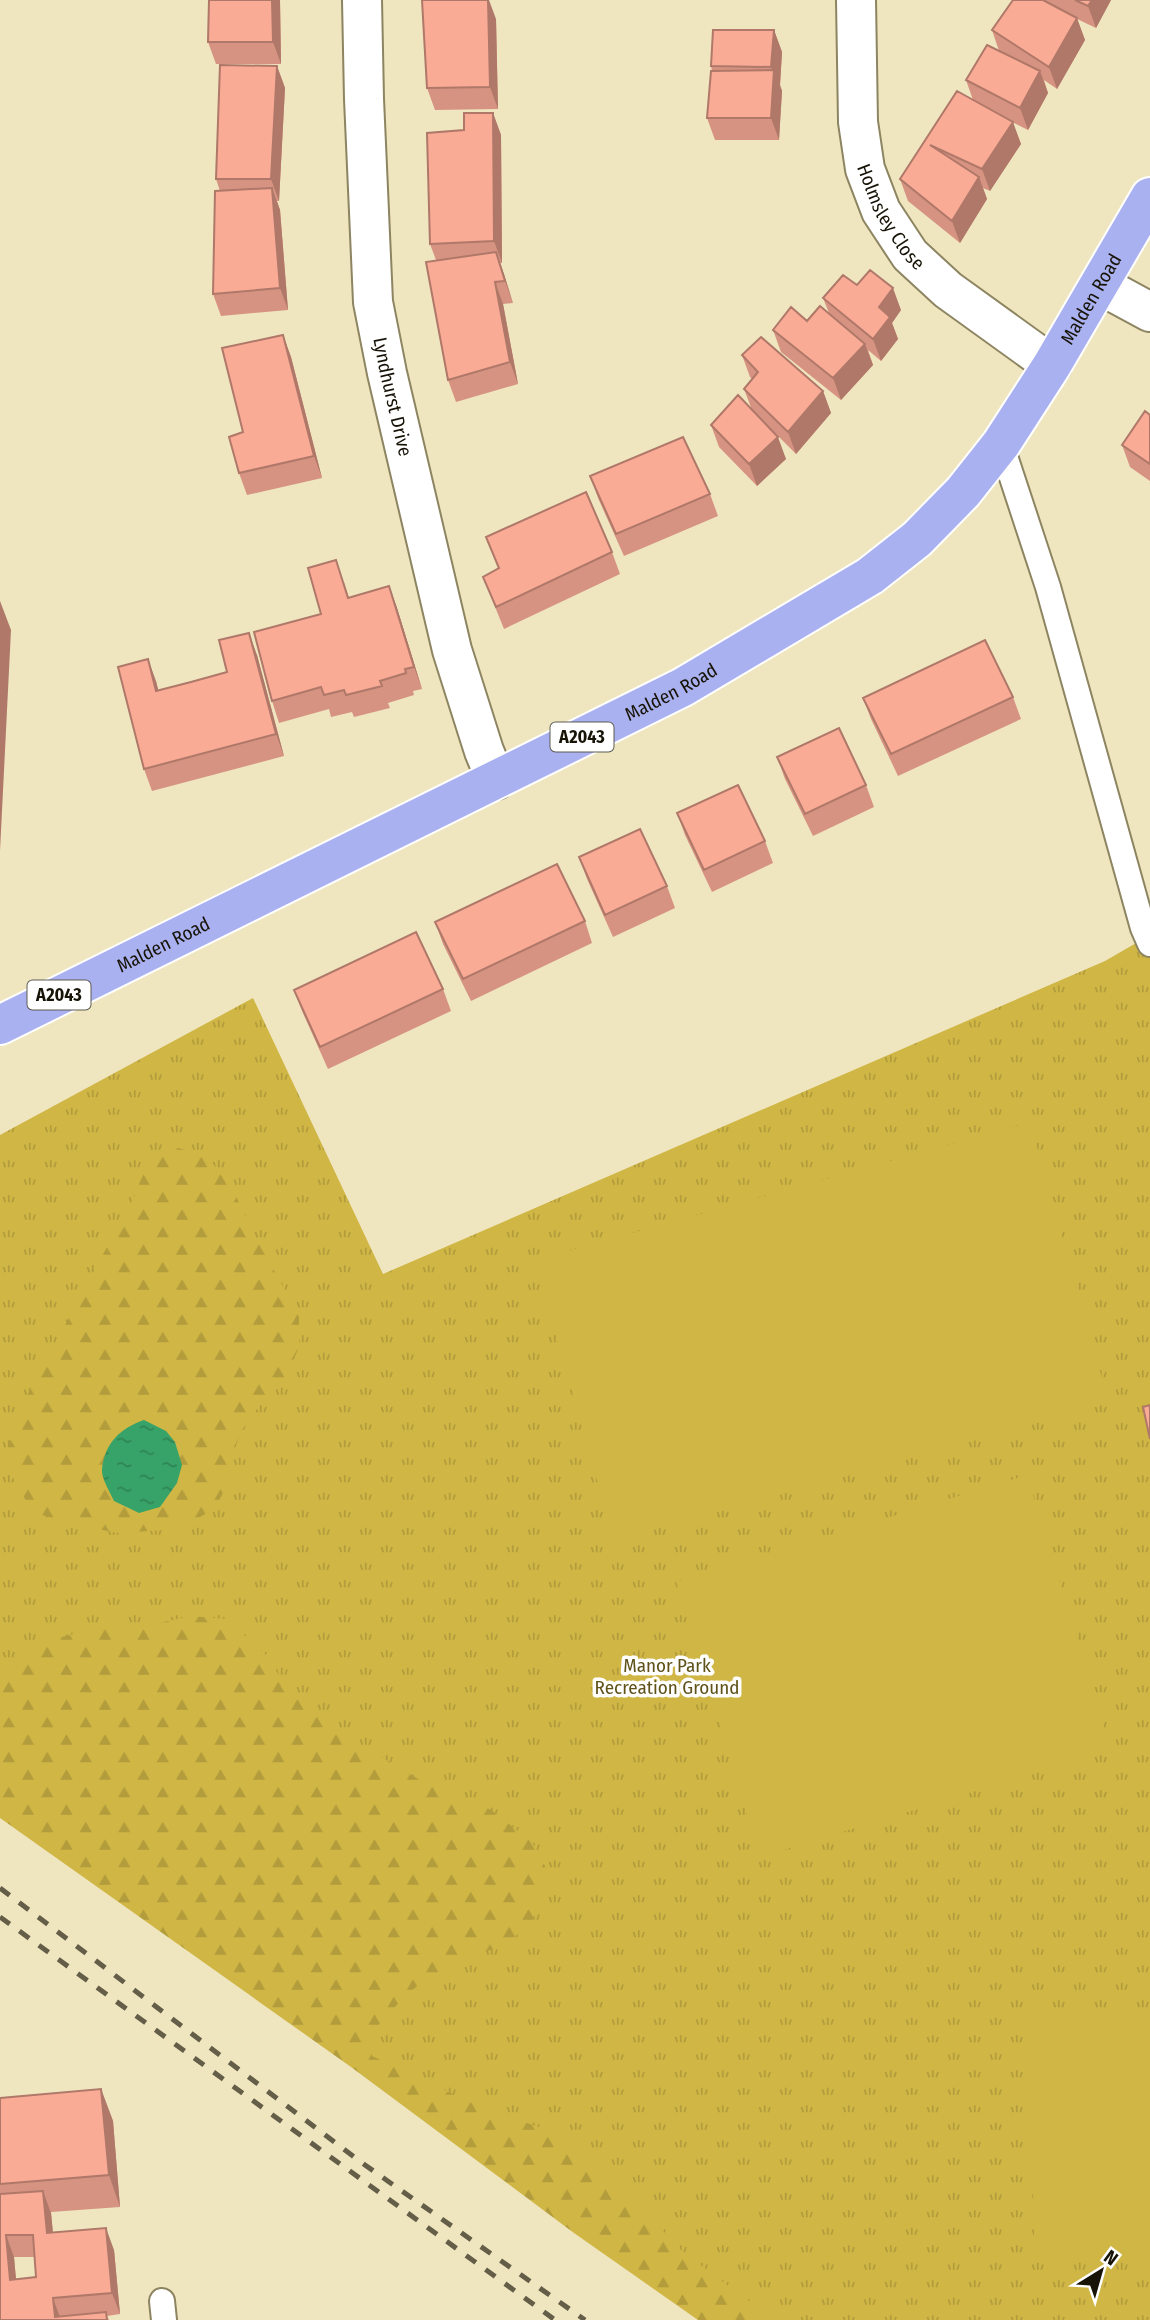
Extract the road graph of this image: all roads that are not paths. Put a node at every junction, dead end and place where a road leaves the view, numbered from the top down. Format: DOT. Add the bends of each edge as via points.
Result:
graph roads {
  1 [pos="362,0"];
  2 [pos="856,0"];
  3 [pos="1150,197"];
  4 [pos="1100,285"];
  5 [pos="1150,312"];
  6 [pos="1052,365"];
  7 [pos="1001,444"];
  8 [pos="496,780"];
  9 [pos="1150,944"];
  10 [pos="0,1025"];
  1 -- 8 [label="street, Lyndhurst Drive" via="373,302 452,650"];
  2 -- 6 [label="street, Holmsley Close" via="858,122 865,169 881,211 910,255 948,290"];
  3 -- 4 [label="main road, Malden Road / A2043"];
  4 -- 5 [label="street"];
  4 -- 6 [label="main road, Malden Road / A2043"];
  6 -- 7 [label="main road, Malden Road / A2043"];
  7 -- 8 [label="main road, Malden Road / A2043" via="963,492 870,576 683,687"];
  7 -- 9 [label="lane" via="1048,587"];
  8 -- 10 [label="main road, Malden Road / A2043"];
}
